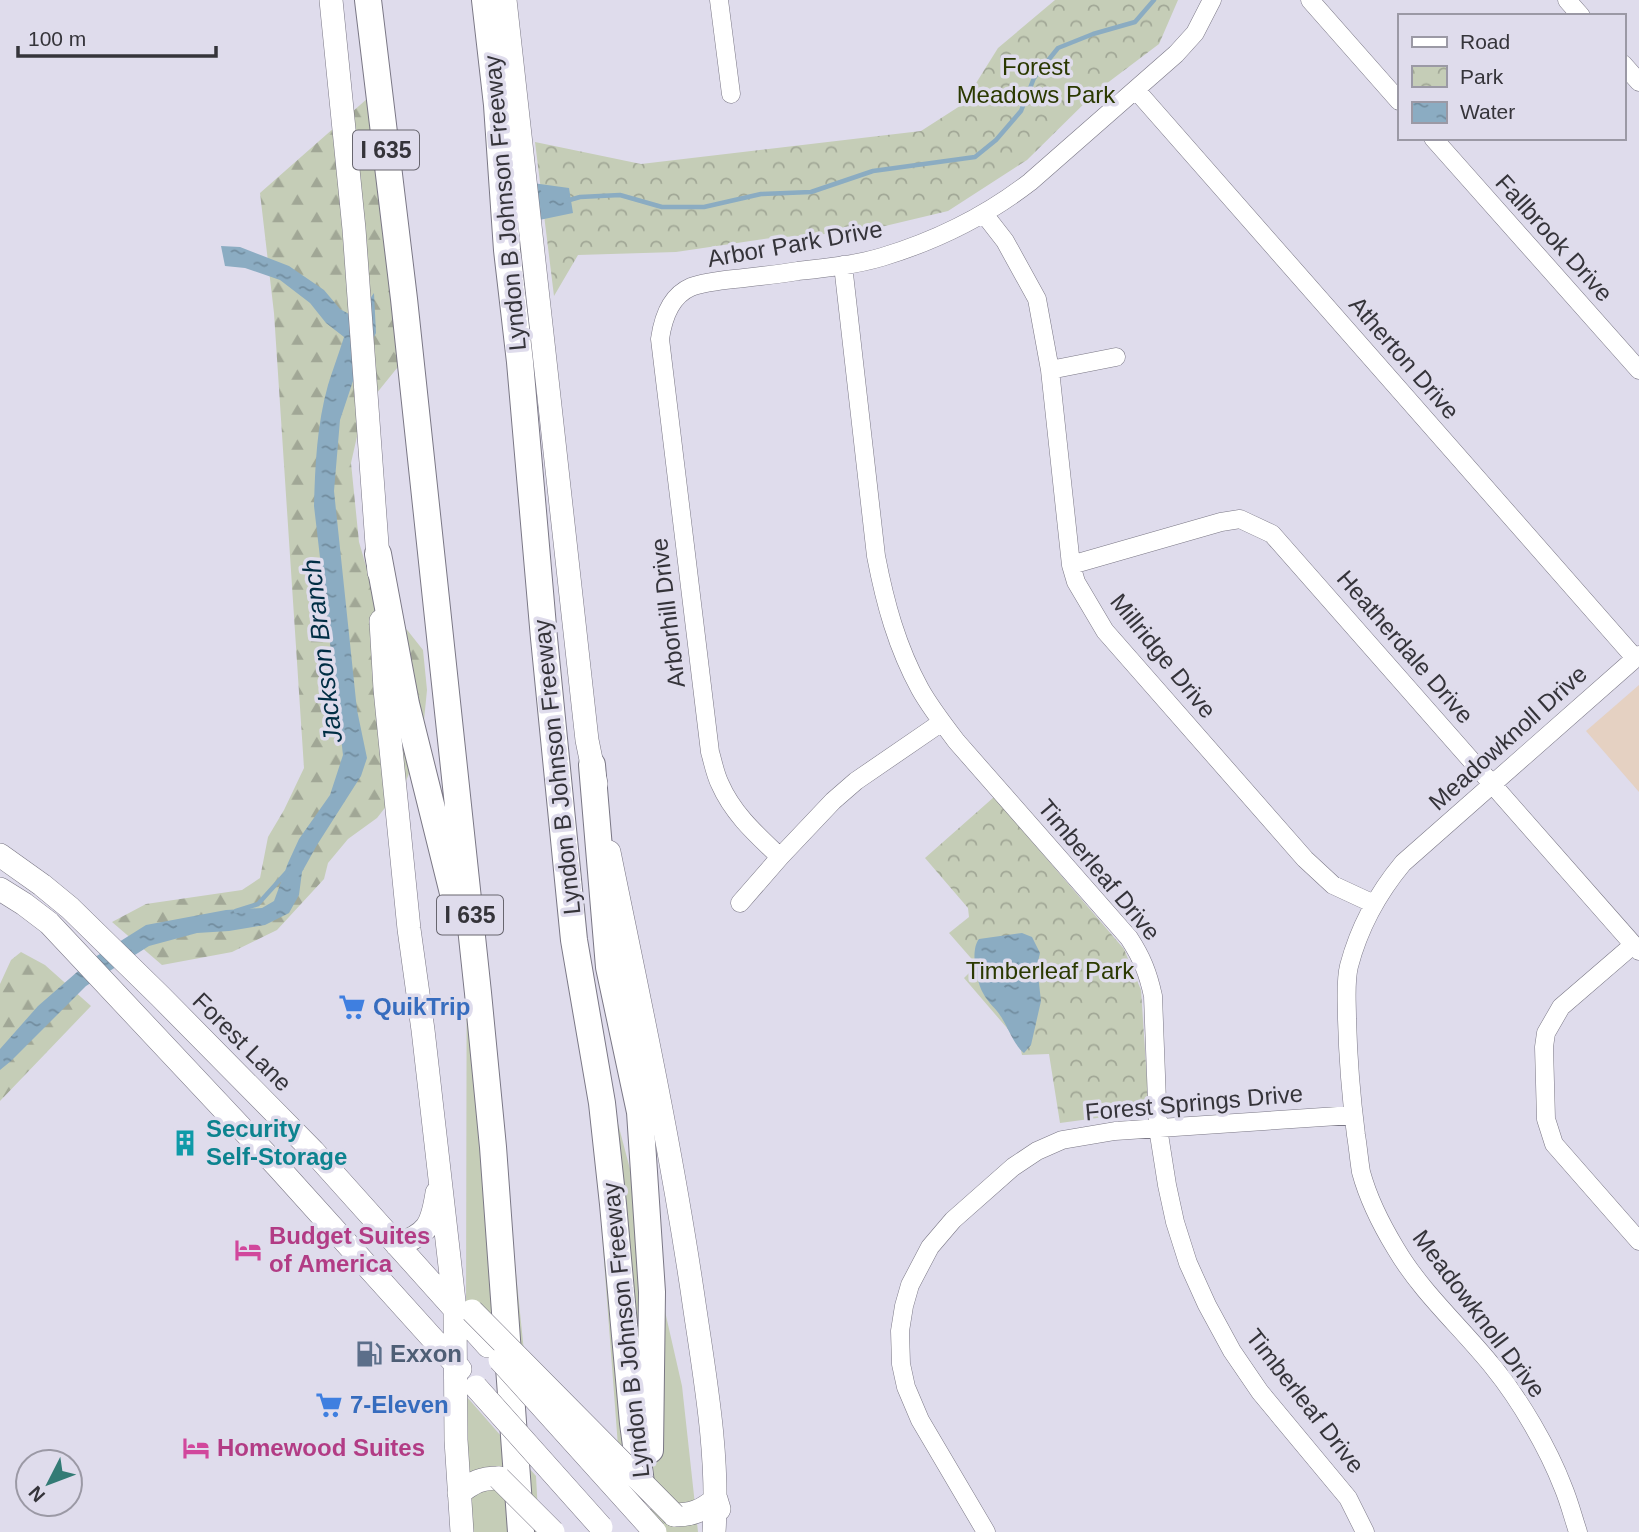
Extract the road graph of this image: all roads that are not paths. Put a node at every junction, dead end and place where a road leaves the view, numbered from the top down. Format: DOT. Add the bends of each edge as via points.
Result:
graph roads {
  1 [pos="331,0"];
  2 [pos="368,0"];
  3 [pos="485,0"];
  4 [pos="505,0"];
  5 [pos="719,0"];
  6 [pos="1212,0"];
  7 [pos="1310,0"];
  8 [pos="1567,0"];
  9 [pos="1579,14"];
  10 [pos="1625,66"];
  11 [pos="1639,82"];
  12 [pos="1136,90"];
  13 [pos="731,94"];
  14 [pos="1398,100"];
  15 [pos="1435,140"];
  16 [pos="984,214"];
  17 [pos="844,265"];
  18 [pos="660,340"];
  19 [pos="1116,357"];
  20 [pos="1050,370"];
  21 [pos="1639,370"];
  22 [pos="378,554"];
  23 [pos="1071,565"];
  24 [pos="1637,656"];
  25 [pos="942,722"];
  26 [pos="592,765"];
  27 [pos="1493,785"];
  28 [pos="0,855"];
  29 [pos="780,858"];
  30 [pos="0,889"];
  31 [pos="740,903"];
  32 [pos="1374,904"];
  33 [pos="1636,948"];
  34 [pos="478,993"];
  35 [pos="1353,1115"];
  36 [pos="1158,1128"];
  37 [pos="277,1166"];
  38 [pos="440,1173"];
  39 [pos="367,1211"];
  40 [pos="1639,1241"];
  41 [pos="397,1245"];
  42 [pos="464,1310"];
  43 [pos="456,1363"];
  44 [pos="459,1493"];
  45 [pos="716,1499"];
  46 [pos="461,1532"];
  47 [pos="521,1532"];
  48 [pos="553,1532"];
  49 [pos="605,1532"];
  50 [pos="651,1532"];
  51 [pos="714,1532"];
  52 [pos="726,1532"];
  53 [pos="986,1532"];
  54 [pos="1365,1532"];
  55 [pos="1578,1532"];
  1 -- 22 [label="main road" via="354,229"];
  2 -- 34 [label="highway, I 635"];
  3 -- 50 [label="highway, Lyndon B Johnson Freeway" via="574,940 602,1102 633,1423"];
  4 -- 26 [label="main road"];
  5 -- 13 [label="street"];
  6 -- 12 [label="street, Arbor Park Drive" via="1195,33"];
  7 -- 14 [label="street"];
  8 -- 9 [label="street"];
  10 -- 11 [label="street"];
  12 -- 16 [label="street, Arbor Park Drive" via="1030,182"];
  12 -- 24 [label="street, Atherton Drive"];
  15 -- 21 [label="street, Fallbrook Drive"];
  16 -- 17 [label="street, Arbor Park Drive" via="917,245"];
  16 -- 20 [label="street, Millridge Drive" via="1005,241 1037,299"];
  17 -- 18 [label="street, Arbor Park Drive" via="713,281 690,288 667,310"];
  17 -- 25 [label="street, Timberleaf Drive" via="882,587 906,660"];
  18 -- 29 [label="street, Arborhill Drive" via="710,752 727,799"];
  19 -- 20 [label="street"];
  20 -- 23 [label="street, Millridge Drive"];
  22 -- 34 [label="highway" via="406,704"];
  22 -- 38 [label="main road" via="390,749"];
  23 -- 27 [label="street, Heatherdale Drive" via="1240,519 1272,534"];
  23 -- 32 [label="street, Millridge Drive" via="1105,631 1305,859 1333,885"];
  24 -- 27 [label="street, Meadowknoll Drive"];
  25 -- 29 [label="street" via="856,781"];
  25 -- 36 [label="street, Timberleaf Drive" via="1141,956 1153,996"];
  26 -- 45 [label="main road" via="683,1224 709,1405"];
  26 -- 50 [label="highway" via="610,967 640,1112 652,1292"];
  27 -- 32 [label="street, Meadowknoll Drive" via="1403,863"];
  27 -- 33 [label="street, Heatherdale Drive"];
  28 -- 39 [label="main road, Forest Lane" via="69,908 160,996"];
  29 -- 31 [label="street"];
  30 -- 37 [label="main road" via="53,928"];
  32 -- 35 [label="street, Meadowknoll Drive" via="1348,969"];
  33 -- 40 [label="street" via="1561,1007 1546,1033 1544,1047 1546,1119 1554,1144"];
  34 -- 47 [label="highway, I 635"];
  35 -- 36 [label="street, Forest Springs Drive"];
  35 -- 55 [label="street, Meadowknoll Drive" via="1362,1172 1379,1219 1413,1273 1516,1398 1563,1486"];
  36 -- 53 [label="street, Forest Springs Drive" via="1062,1140 1037,1151 953,1220 930,1247 909,1285 900,1331 906,1387 920,1420"];
  36 -- 54 [label="street, Timberleaf Drive" via="1175,1222 1207,1305 1260,1392 1349,1498"];
  37 -- 39 [label="main road" via="288,1165 334,1210"];
  37 -- 43 [label="main road"];
  38 -- 41 [label="main road" via="433,1216 424,1231"];
  38 -- 42 [label="main road" via="449,1250 465,1298"];
  39 -- 41 [label="main road, Forest Lane"];
  41 -- 42 [label="main road, Forest Lane"];
  42 -- 43 [label="main road"];
  42 -- 45 [label="main road, bridge" via="674,1515 695,1513"];
  42 -- 50 [label="main road, Forest Lane, bridge" via="488,1346"];
  43 -- 44 [label="main road"];
  43 -- 49 [label="main road, bridge"];
  44 -- 46 [label="main road"];
  44 -- 48 [label="main road, bridge" via="484,1478 499,1478"];
  45 -- 51 [label="main road"];
  45 -- 52 [label="main road"];
}
